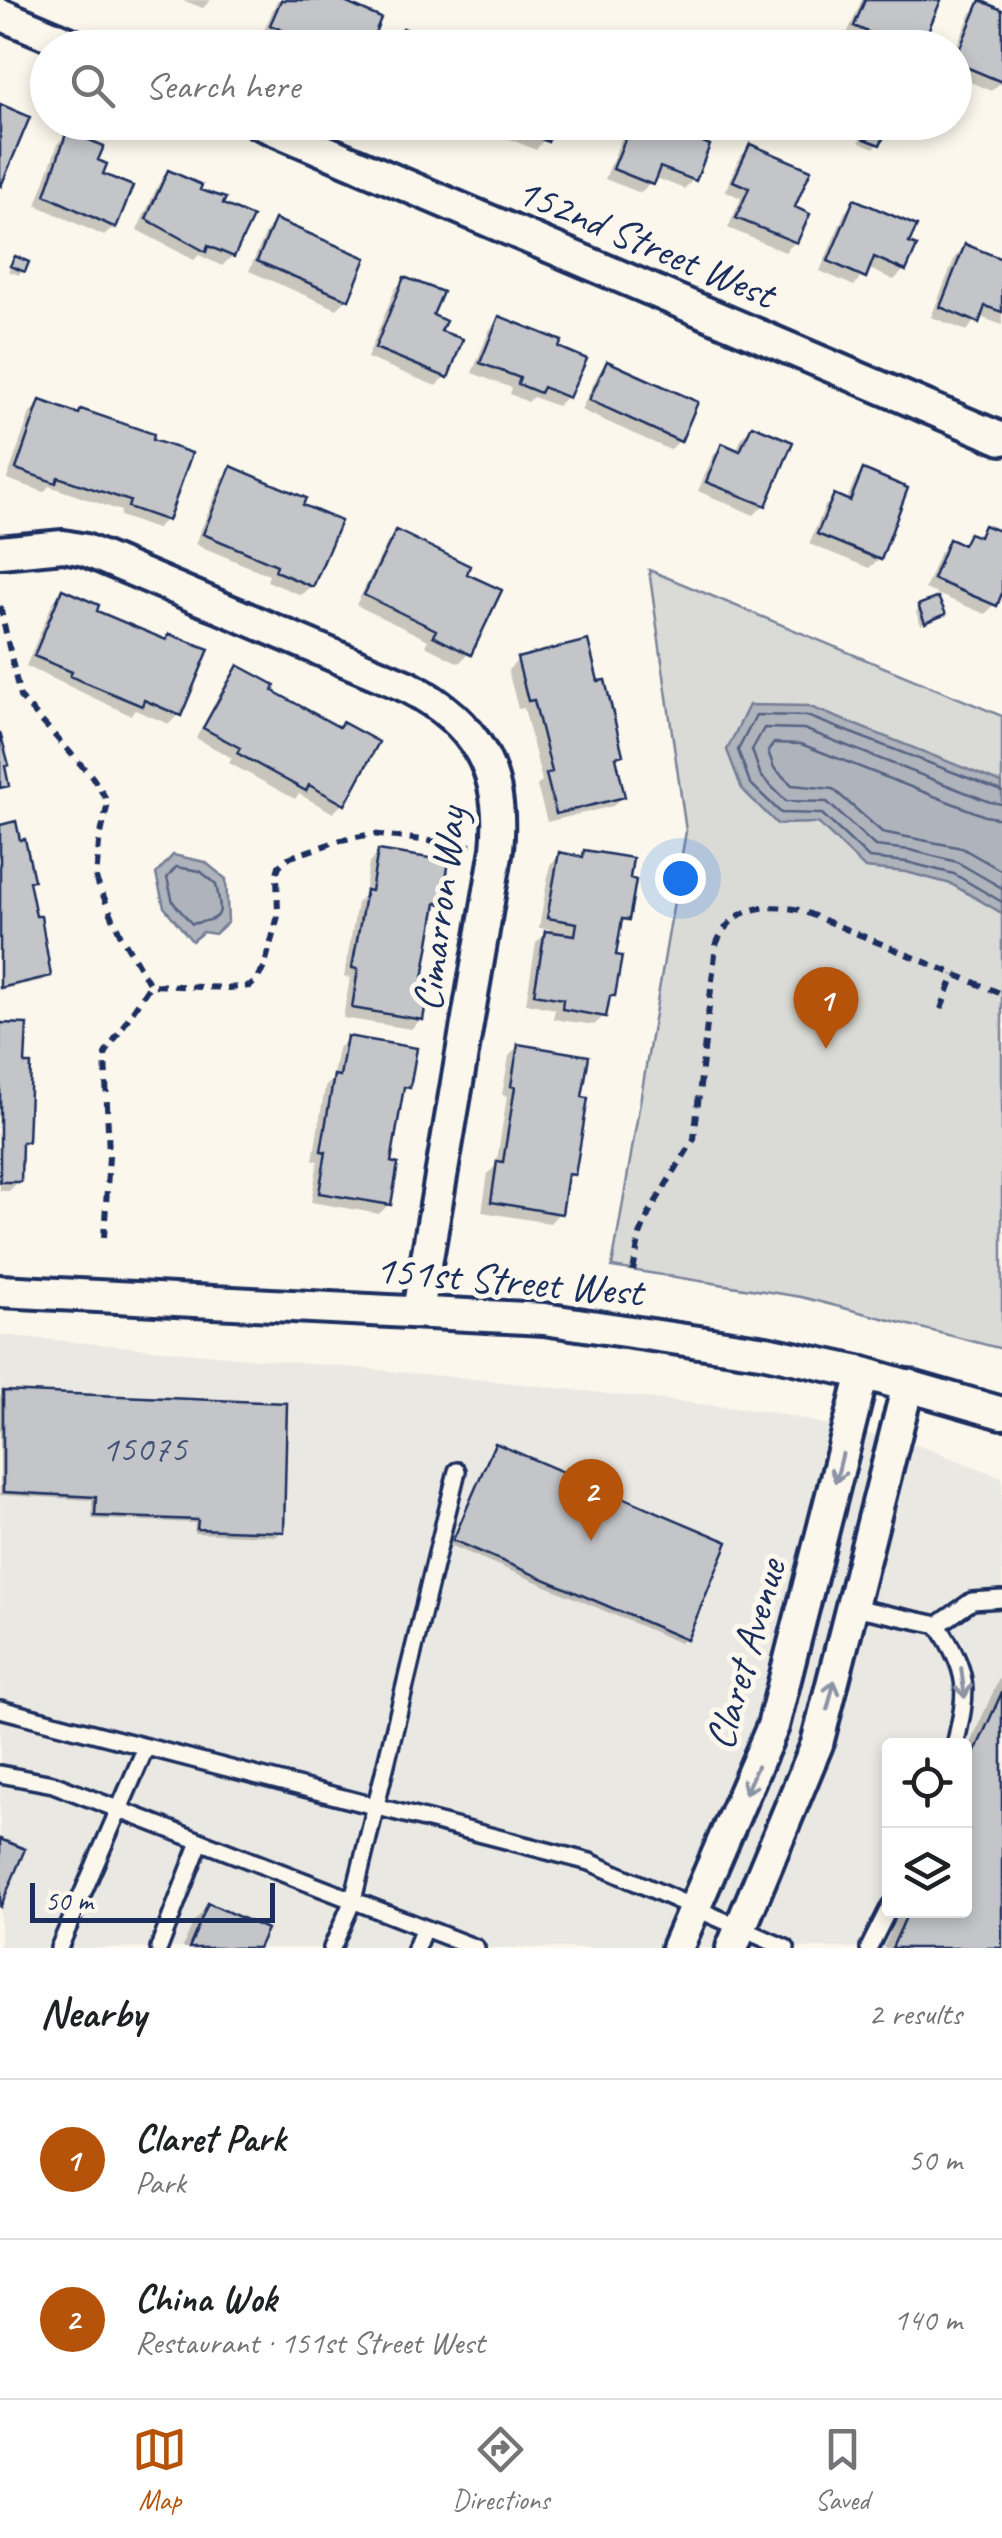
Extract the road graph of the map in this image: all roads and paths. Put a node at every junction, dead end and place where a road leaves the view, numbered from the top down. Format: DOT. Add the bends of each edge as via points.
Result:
graph roads {
  1 [pos="0,14"];
  2 [pos="38,30"];
  3 [pos="299,140"];
  4 [pos="1002,438"];
  5 [pos="0,552"];
  6 [pos="0,606"];
  7 [pos="497,849"];
  8 [pos="954,975"];
  9 [pos="150,985"];
  10 [pos="1002,994"];
  11 [pos="941,1009"];
  12 [pos="104,1237"];
  13 [pos="633,1272"];
  14 [pos="0,1290"];
  15 [pos="418,1311"];
  16 [pos="863,1373"];
  17 [pos="908,1385"];
  18 [pos="1002,1413"];
  19 [pos="456,1471"];
  20 [pos="1002,1600"];
  21 [pos="853,1607"];
  22 [pos="938,1625"];
  23 [pos="0,1708"];
  24 [pos="957,1738"];
  25 [pos="146,1747"];
  26 [pos="0,1774"];
  27 [pos="376,1807"];
  28 [pos="118,1811"];
  29 [pos="200,1842"];
  30 [pos="353,1900"];
  31 [pos="693,1909"];
  32 [pos="884,1918"];
  33 [pos="424,1928"];
  34 [pos="736,1939"];
  35 [pos="59,1948"];
  36 [pos="159,1948"];
  37 [pos="332,1948"];
  38 [pos="416,1948"];
  39 [pos="476,1948"];
  40 [pos="677,1948"];
  41 [pos="786,1948"];
  42 [pos="869,1948"];
  1 -- 2 [label="street"];
  3 -- 4 [label="street, 152nd Street West"];
  5 -- 7 [label="street, Cimarron Way" via="85,550 431,698 451,712 481,752 498,798"];
  6 -- 9 [label="path" via="20,696 104,797 96,879"];
  7 -- 9 [label="path" via="388,834 302,852 279,866 278,916 256,981 229,988"];
  7 -- 15 [label="street, Cimarron Way"];
  8 -- 10 [label="path"];
  8 -- 11 [label="path"];
  8 -- 13 [label="path" via="800,910 753,908 736,916 716,945 694,1139 650,1211"];
  9 -- 12 [label="path" via="104,1054"];
  14 -- 15 [label="street, 151st Street West"];
  15 -- 16 [label="street, 151st Street West" via="655,1334"];
  16 -- 17 [label="street, 151st Street West"];
  16 -- 31 [label="street, Claret Avenue, one-way" via="772,1726"];
  17 -- 18 [label="street, 151st Street West"];
  17 -- 21 [label="street"];
  19 -- 27 [label="lane"];
  20 -- 22 [label="lane" via="972,1601"];
  21 -- 22 [label="lane"];
  34 -- 21 [label="street, one-way" via="818,1744"];
  22 -- 24 [label="lane, one-way" via="960,1660 965,1701"];
  23 -- 25 [label="lane"];
  25 -- 27 [label="lane"];
  25 -- 28 [label="lane"];
  26 -- 28 [label="lane" via="53,1784"];
  27 -- 30 [label="lane"];
  27 -- 31 [label="lane" via="590,1862"];
  28 -- 29 [label="lane"];
  28 -- 35 [label="lane"];
  29 -- 30 [label="lane"];
  29 -- 36 [label="lane"];
  30 -- 33 [label="lane"];
  30 -- 37 [label="lane"];
  31 -- 34 [label="lane"];
  31 -- 40 [label="street, Claret Avenue"];
  32 -- 42 [label="lane"];
  33 -- 38 [label="lane"];
  33 -- 39 [label="lane"];
  34 -- 41 [label="lane"];
}
